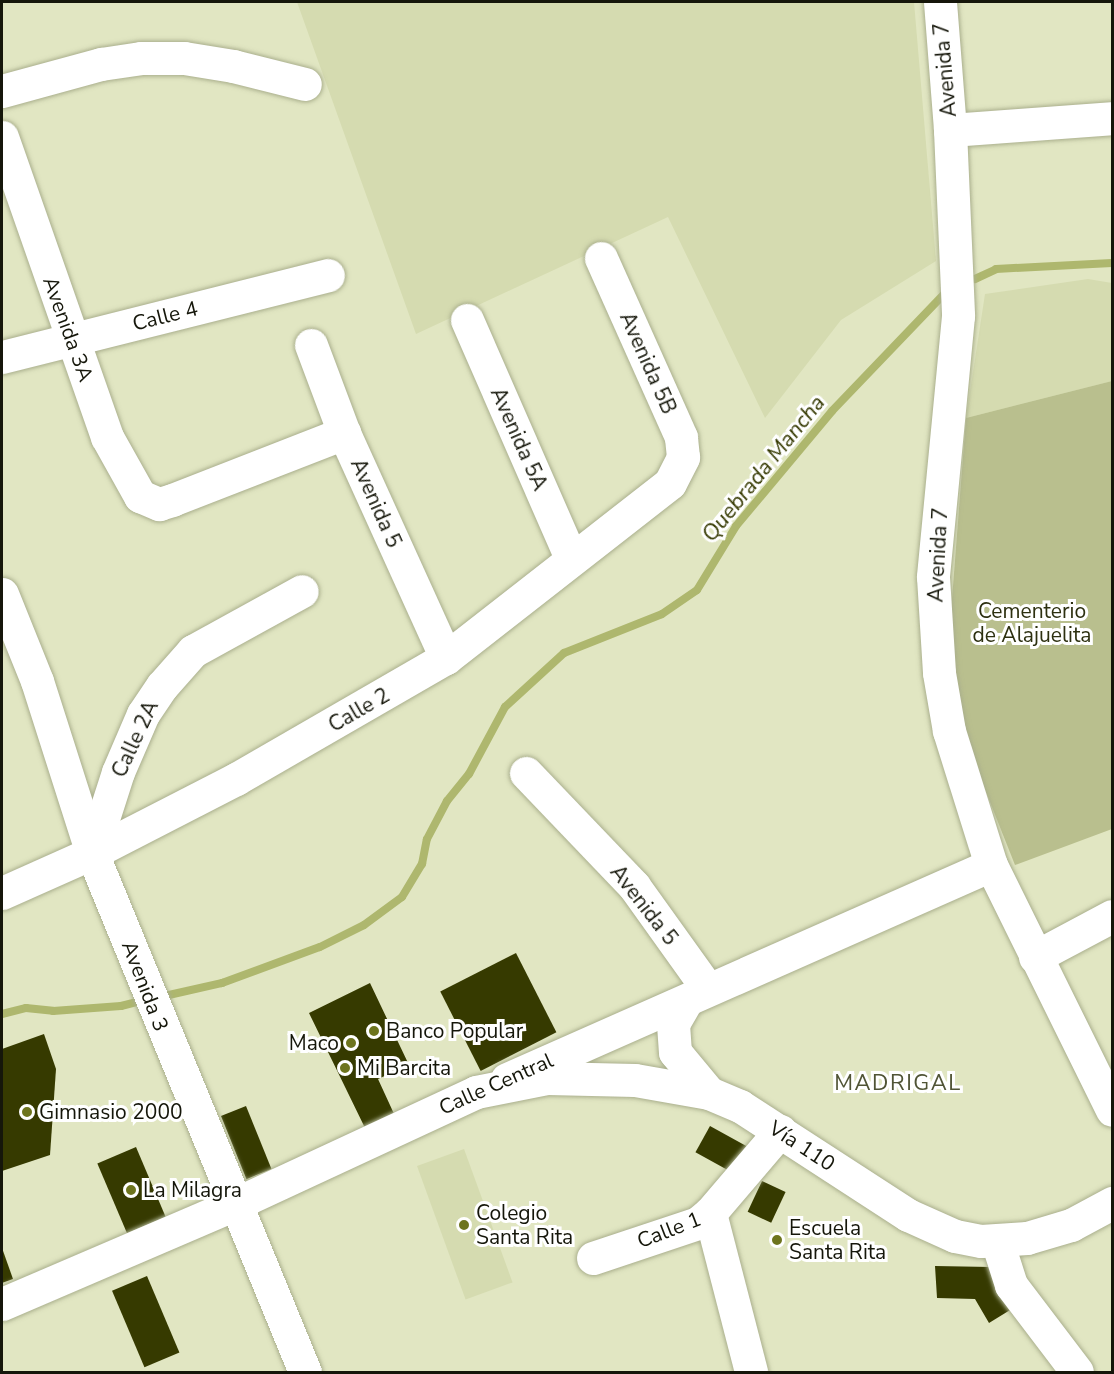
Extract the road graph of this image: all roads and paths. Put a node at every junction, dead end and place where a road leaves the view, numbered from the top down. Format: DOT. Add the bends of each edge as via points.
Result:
graph roads {
  1 [pos="940,2"];
  2 [pos="305,84"];
  3 [pos="2,92"];
  4 [pos="1113,118"];
  5 [pos="950,130"];
  6 [pos="2,137"];
  7 [pos="601,258"];
  8 [pos="328,275"];
  9 [pos="467,320"];
  10 [pos="70,340"];
  11 [pos="311,345"];
  12 [pos="2,357"];
  13 [pos="344,433"];
  14 [pos="679,471"];
  15 [pos="571,558"];
  16 [pos="302,591"];
  17 [pos="2,594"];
  18 [pos="446,658"];
  19 [pos="526,773"];
  20 [pos="92,853"];
  21 [pos="991,865"];
  22 [pos="2,893"];
  23 [pos="1113,916"];
  24 [pos="1035,957"];
  25 [pos="697,996"];
  26 [pos="476,1092"];
  27 [pos="709,1093"];
  28 [pos="1113,1110"];
  29 [pos="780,1131"];
  30 [pos="1113,1203"];
  31 [pos="235,1204"];
  32 [pos="710,1214"];
  33 [pos="998,1241"];
  34 [pos="593,1258"];
  35 [pos="2,1304"];
  36 [pos="305,1372"];
  37 [pos="751,1372"];
  38 [pos="1077,1372"];
  1 -- 5 [label="street, Avenida 7"];
  2 -- 3 [label="street" via="213,63 141,58 101,64"];
  4 -- 5 [label="street"];
  5 -- 21 [label="street, Avenida 7" via="958,316 933,577 939,673 948,731"];
  6 -- 10 [label="street, Avenida 3A"];
  7 -- 14 [label="street, Avenida 5B" via="681,437 683,457"];
  8 -- 10 [label="street, Calle 4"];
  9 -- 15 [label="street, Avenida 5A"];
  10 -- 12 [label="street, Calle 4"];
  10 -- 13 [label="street, Avenida 3A" via="107,437 129,480 140,496 159,504"];
  11 -- 13 [label="street, Avenida 5"];
  13 -- 18 [label="street, Avenida 5"];
  14 -- 15 [label="street, Calle 2" via="670,483"];
  15 -- 18 [label="street, Calle 2"];
  16 -- 20 [label="street, Calle 2A" via="193,651 162,686 143,714 118,772"];
  17 -- 20 [label="street, Avenida 3" via="37,681"];
  18 -- 20 [label="street, Calle 2" via="236,779"];
  19 -- 25 [label="street, Avenida 5" via="634,886"];
  20 -- 22 [label="street, Calle 2"];
  20 -- 31 [label="street, Avenida 3"];
  21 -- 24 [label="street, Avenida 7"];
  21 -- 25 [label="street, Calle Central"];
  23 -- 24 [label="street"];
  24 -- 28 [label="street, Avenida 7"];
  25 -- 26 [label="street, Calle Central"];
  25 -- 27 [label="street" via="673,1024 675,1052"];
  26 -- 27 [label="street, Vía 110" via="515,1083 578,1077 635,1080"];
  26 -- 31 [label="street, Calle Central"];
  27 -- 29 [label="street, Vía 110" via="740,1106"];
  29 -- 32 [label="street, Calle 1"];
  29 -- 33 [label="street, Vía 110" via="908,1215 956,1236"];
  30 -- 33 [label="street, Vía 110" via="1049,1233"];
  31 -- 35 [label="street, Calle Central"];
  31 -- 36 [label="street, Avenida 3"];
  32 -- 34 [label="street, Calle 1" via="698,1223"];
  32 -- 37 [label="street"];
  33 -- 38 [label="street" via="1011,1284"];
}
